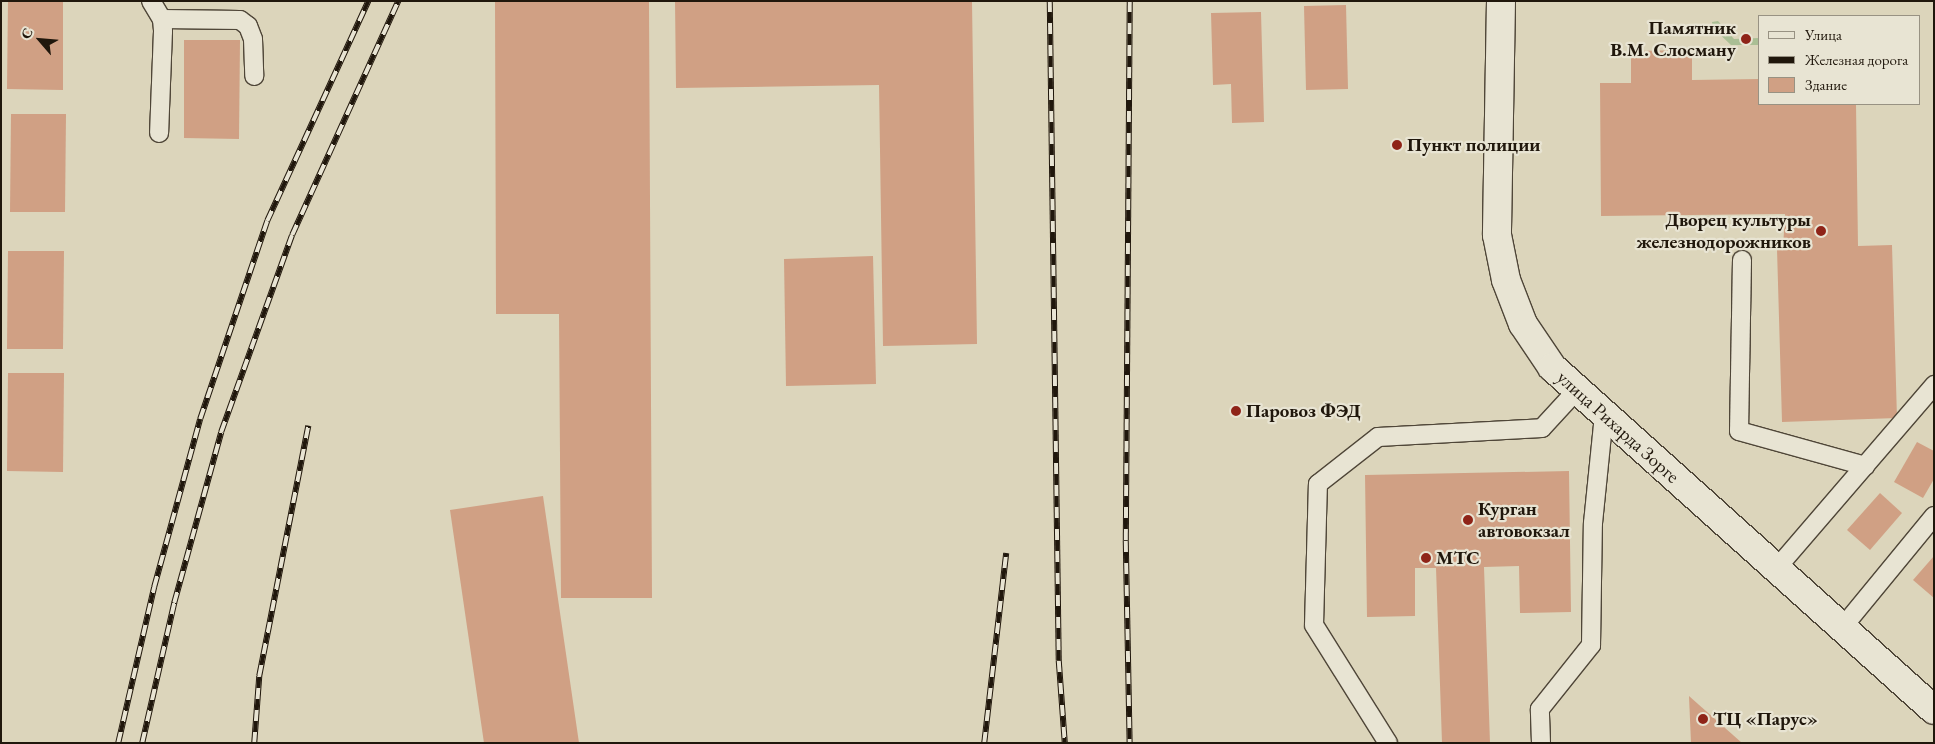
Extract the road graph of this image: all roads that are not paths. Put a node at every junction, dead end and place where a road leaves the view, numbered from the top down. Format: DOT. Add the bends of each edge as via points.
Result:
graph roads {
  1 [pos="151,1"];
  2 [pos="1501,1"];
  3 [pos="1512,1"];
  4 [pos="162,19"];
  5 [pos="1500,44"];
  6 [pos="254,76"];
  7 [pos="159,133"];
  8 [pos="1742,260"];
  9 [pos="1934,384"];
  10 [pos="1577,390"];
  11 [pos="1604,415"];
  12 [pos="1864,466"];
  13 [pos="1934,516"];
  14 [pos="1776,569"];
  15 [pos="1842,628"];
  16 [pos="1934,710"];
  17 [pos="1388,743"];
  18 [pos="1541,743"];
  1 -- 4 [label="lane"];
  2 -- 5 [label="main road"];
  3 -- 5 [label="main road"];
  4 -- 6 [label="lane" via="240,20 248,26 254,39"];
  4 -- 7 [label="lane"];
  5 -- 10 [label="main road, улица Рихарда Зорге" via="1497,218 1506,280 1523,324 1552,367"];
  8 -- 12 [label="lane" via="1739,431"];
  9 -- 12 [label="lane"];
  10 -- 11 [label="main road, улица Рихарда Зорге"];
  10 -- 17 [label="lane" via="1542,428 1378,437 1318,484 1314,625"];
  11 -- 14 [label="main road, улица Рихарда Зорге"];
  11 -- 18 [label="lane" via="1593,523 1591,645 1540,708"];
  12 -- 14 [label="lane"];
  13 -- 15 [label="lane"];
  14 -- 15 [label="main road, улица Рихарда Зорге"];
  15 -- 16 [label="main road, улица Рихарда Зорге"];
}
